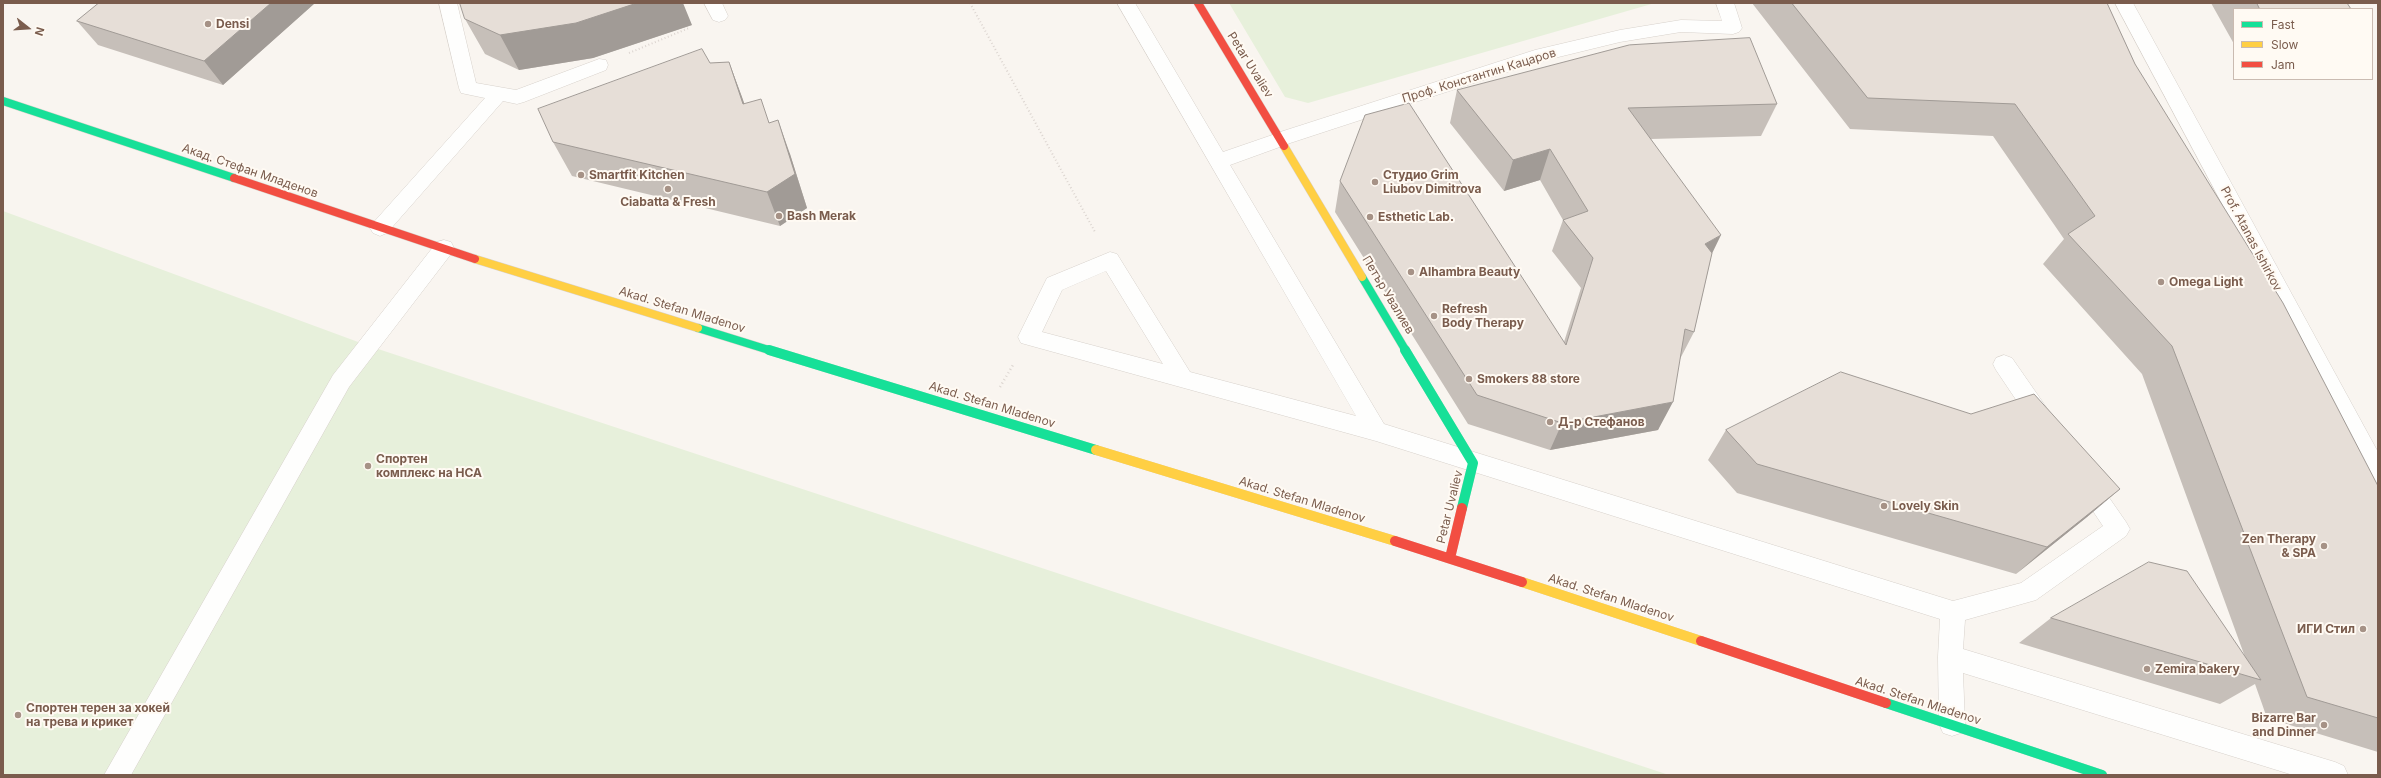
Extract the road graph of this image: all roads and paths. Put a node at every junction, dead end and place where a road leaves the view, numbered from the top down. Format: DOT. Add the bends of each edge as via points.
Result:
graph roads {
  1 [pos="448,3"];
  2 [pos="970,3"];
  3 [pos="1126,3"];
  4 [pos="1198,3"];
  5 [pos="1725,3"];
  6 [pos="2124,3"];
  7 [pos="716,10"];
  8 [pos="599,65"];
  9 [pos="499,94"];
  10 [pos="3,101"];
  11 [pos="1282,139"];
  12 [pos="1217,162"];
  13 [pos="380,228"];
  14 [pos="444,248"];
  15 [pos="1110,260"];
  16 [pos="1030,337"];
  17 [pos="2004,364"];
  18 [pos="1183,379"];
  19 [pos="984,414"];
  20 [pos="1376,431"];
  21 [pos="2057,440"];
  22 [pos="1474,463"];
  23 [pos="2074,466"];
  24 [pos="2378,474"];
  25 [pos="1450,558"];
  26 [pos="1953,612"];
  27 [pos="1950,657"];
  28 [pos="1952,724"];
  29 [pos="117,775"];
  30 [pos="2102,775"];
  31 [pos="2335,775"];
  1 -- 9 [label="street" via="468,88"];
  2 -- 15 [label="path"];
  3 -- 12 [label="street"];
  4 -- 11 [label="street, Petar Uvaliev"];
  5 -- 11 [label="street, Проф. Константин Кацаров" via="1732,28 1681,26 1620,36 1535,56"];
  6 -- 24 [label="street, Prof. Atanas Ishirkov"];
  7 -- 8 [label="path"];
  8 -- 9 [label="street" via="517,97"];
  9 -- 13 [label="street"];
  10 -- 13 [label="street, Акад. Стефан Младенов"];
  11 -- 12 [label="street, Проф. Константин Кацаров"];
  11 -- 22 [label="street, Петър Увалиев"];
  12 -- 20 [label="street"];
  13 -- 14 [label="street, Акад. Стефан Младенов"];
  14 -- 19 [label="street, Akad. Stefan Mladenov"];
  14 -- 29 [label="street" via="341,381"];
  15 -- 16 [label="street" via="1054,284"];
  15 -- 18 [label="street"];
  16 -- 18 [label="street"];
  16 -- 19 [label="path"];
  17 -- 21 [label="street"];
  18 -- 20 [label="street"];
  19 -- 25 [label="street, Akad. Stefan Mladenov"];
  20 -- 22 [label="street"];
  22 -- 25 [label="street, Petar Uvaliev"];
  22 -- 26 [label="street"];
  23 -- 26 [label="street" via="2118,529 2027,592"];
  25 -- 28 [label="street, Akad. Stefan Mladenov"];
  26 -- 27 [label="street"];
  27 -- 28 [label="street"];
  27 -- 31 [label="street"];
  28 -- 30 [label="street, Akad. Stefan Mladenov"];
}
